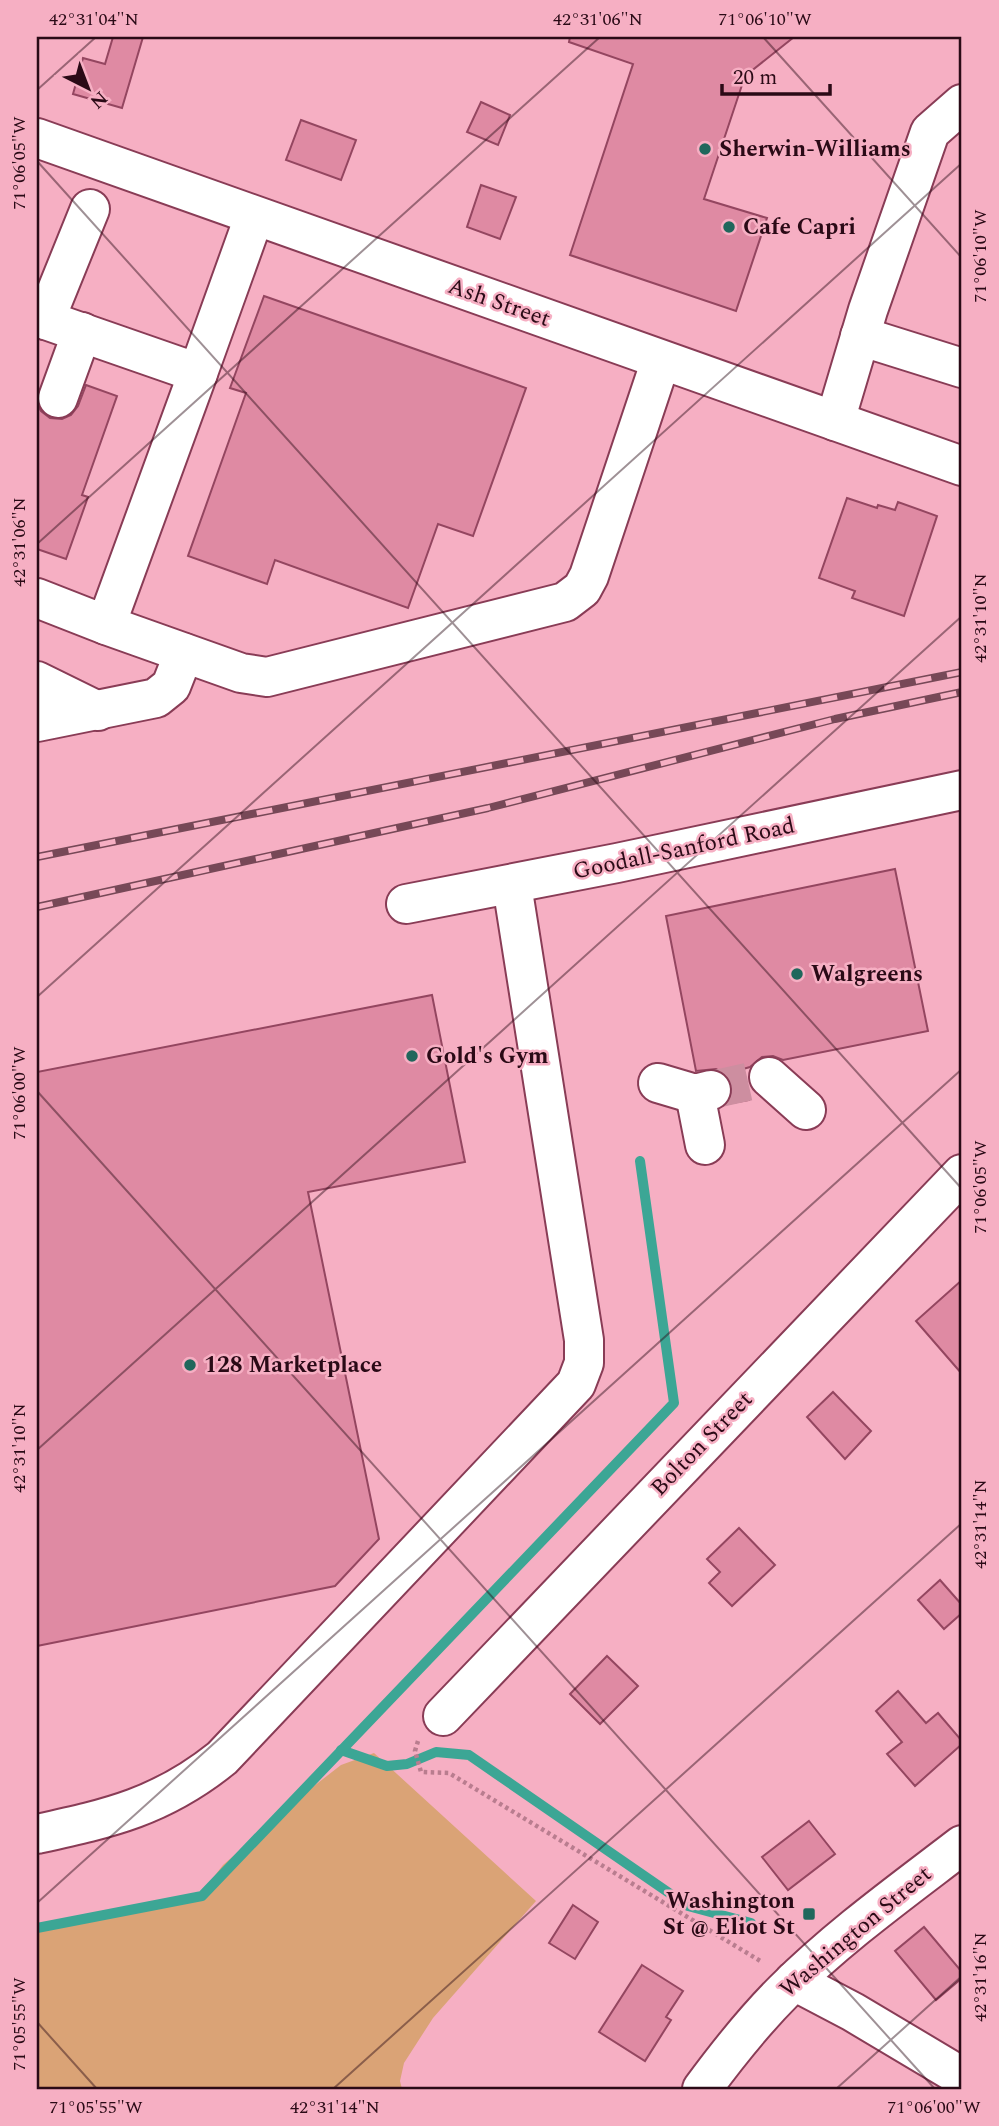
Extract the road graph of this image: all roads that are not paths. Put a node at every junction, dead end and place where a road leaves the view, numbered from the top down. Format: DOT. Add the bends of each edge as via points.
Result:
graph roads {
  1 [pos="962,104"];
  2 [pos="37,138"];
  3 [pos="90,209"];
  4 [pos="254,217"];
  5 [pos="41,318"];
  6 [pos="864,323"];
  7 [pos="82,332"];
  8 [pos="962,343"];
  9 [pos="661,360"];
  10 [pos="962,368"];
  11 [pos="198,373"];
  12 [pos="58,398"];
  13 [pos="835,421"];
  14 [pos="962,466"];
  15 [pos="37,598"];
  16 [pos="106,625"];
  17 [pos="184,653"];
  18 [pos="37,681"];
  19 [pos="98,711"];
  20 [pos="37,722"];
  21 [pos="962,790"];
  22 [pos="512,885"];
  23 [pos="406,904"];
  24 [pos="769,1077"];
  25 [pos="658,1083"];
  26 [pos="806,1110"];
  27 [pos="705,1145"];
  28 [pos="962,1174"];
  29 [pos="443,1716"];
  30 [pos="37,1834"];
  31 [pos="962,1845"];
  32 [pos="794,1981"];
  33 [pos="962,2077"];
  34 [pos="702,2089"];
  1 -- 6 [label="street" via="930,132"];
  2 -- 4 [label="street, Ash Street"];
  3 -- 5 [label="street"];
  4 -- 9 [label="street, Ash Street"];
  4 -- 11 [label="street"];
  5 -- 7 [label="street"];
  6 -- 8 [label="street"];
  6 -- 10 [label="street"];
  6 -- 13 [label="street"];
  7 -- 11 [label="street"];
  7 -- 12 [label="street"];
  9 -- 13 [label="street, Ash Street"];
  9 -- 17 [label="street" via="589,576 571,599 273,676 248,675"];
  11 -- 16 [label="street"];
  13 -- 14 [label="street, Ash Street"];
  15 -- 16 [label="street"];
  16 -- 17 [label="street"];
  17 -- 19 [label="street" via="171,686 160,696"];
  18 -- 19 [label="street"];
  19 -- 20 [label="street"];
  21 -- 22 [label="street, Goodall-Sanford Road"];
  22 -- 23 [label="street, Goodall-Sanford Road"];
  22 -- 30 [label="street" via="584,1340 584,1363 576,1384 222,1758 171,1793 133,1811"];
  24 -- 26 [label="street"];
  25 -- 27 [label="street" via="703,1092"];
  28 -- 29 [label="street, Bolton Street"];
  31 -- 32 [label="street, Washington Street"];
  32 -- 33 [label="street"];
  32 -- 34 [label="street, Washington Street"];
}
